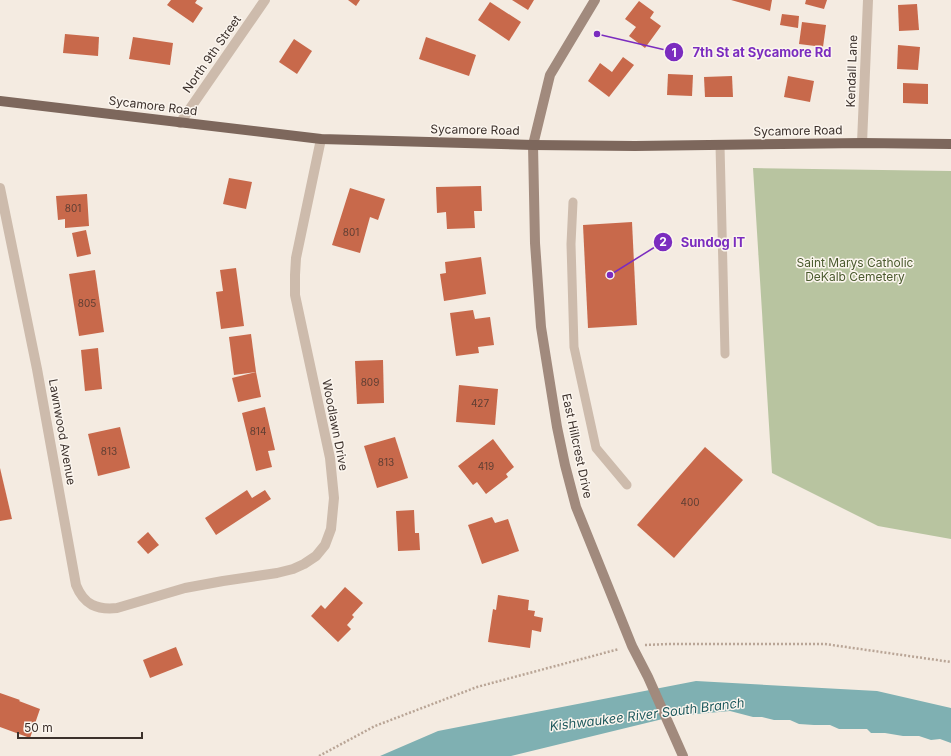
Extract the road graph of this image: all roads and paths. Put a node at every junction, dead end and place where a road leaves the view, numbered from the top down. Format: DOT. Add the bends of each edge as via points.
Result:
graph roads {
  1 [pos="265,0"];
  2 [pos="595,0"];
  3 [pos="868,0"];
  4 [pos="0,101"];
  5 [pos="180,123"];
  6 [pos="321,139"];
  7 [pos="862,143"];
  8 [pos="951,144"];
  9 [pos="533,145"];
  10 [pos="720,145"];
  11 [pos="0,188"];
  12 [pos="573,202"];
  13 [pos="725,354"];
  14 [pos="627,485"];
  15 [pos="162,595"];
  16 [pos="681,752"];
  1 -- 5 [label="street, North 9th Street"];
  2 -- 9 [label="street, East Hillcrest Drive" via="550,75"];
  3 -- 7 [label="street, Kendall Lane"];
  4 -- 5 [label="main road, Sycamore Road"];
  5 -- 6 [label="main road, Sycamore Road"];
  6 -- 9 [label="main road, Sycamore Road"];
  6 -- 15 [label="street, Woodlawn Drive" via="296,258 295,295 330,458 334,498 331,528 325,545 316,556 293,569 185,588"];
  7 -- 8 [label="main road, Sycamore Road"];
  7 -- 10 [label="main road, Sycamore Road"];
  9 -- 10 [label="main road, Sycamore Road"];
  9 -- 16 [label="street, East Hillcrest Drive" via="535,243 541,327 565,465 576,507 632,646"];
  10 -- 13 [label="lane"];
  11 -- 15 [label="street, Lawnwood Avenue" via="37,369 76,585 84,599 98,608 117,608"];
  12 -- 14 [label="lane" via="571,244 574,347 596,448"];
}
